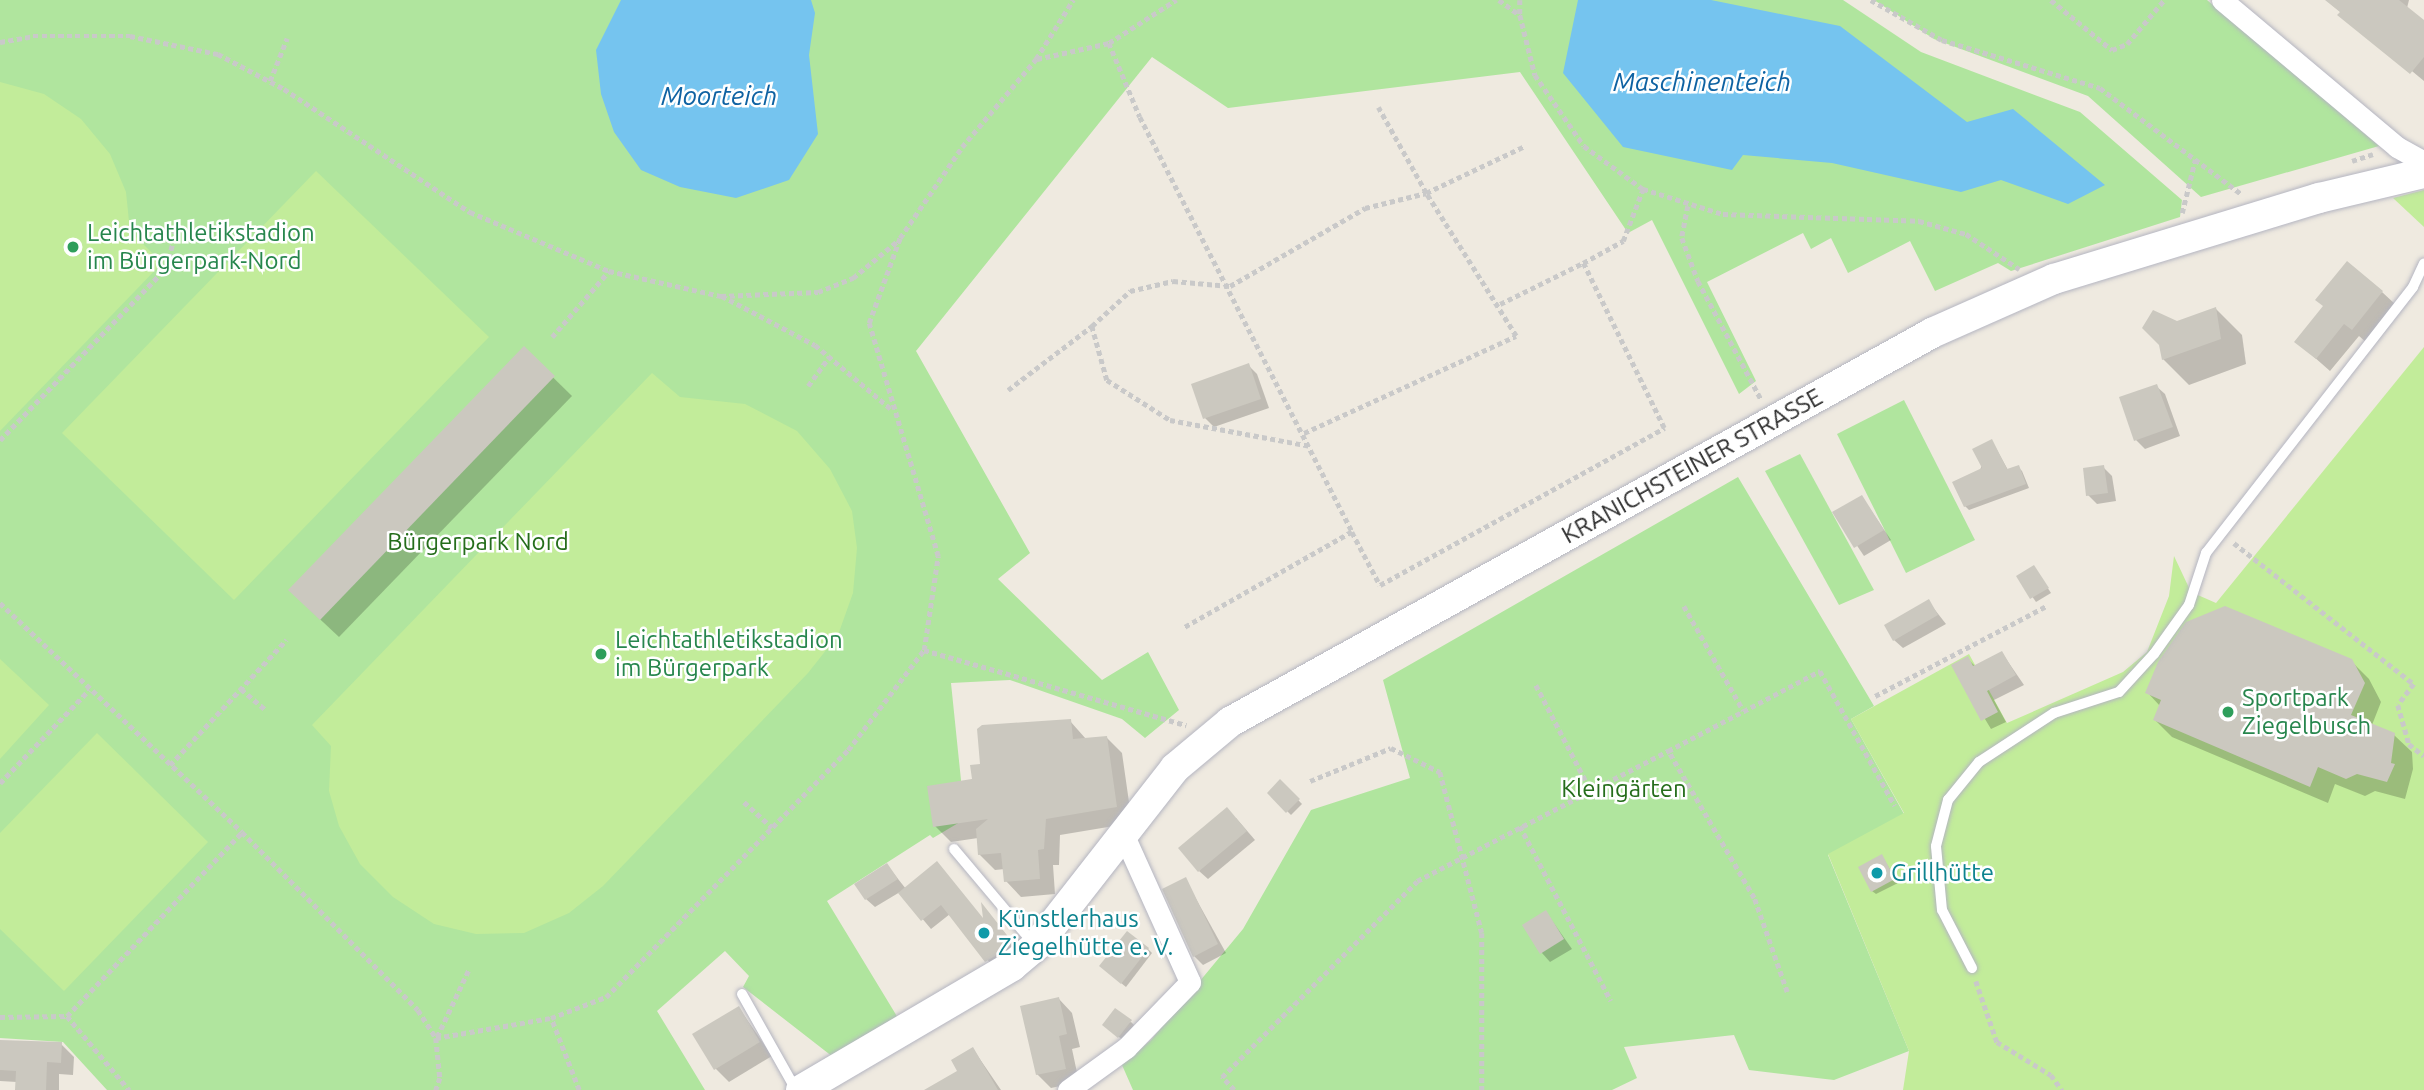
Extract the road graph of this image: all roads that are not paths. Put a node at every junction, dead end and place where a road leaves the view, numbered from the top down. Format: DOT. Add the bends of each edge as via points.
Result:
graph roads {
  1 [pos="2222,0"];
  2 [pos="2421,160"];
  3 [pos="2424,263"];
  4 [pos="1124,836"];
  5 [pos="954,849"];
  6 [pos="1036,946"];
  7 [pos="1972,968"];
  8 [pos="742,993"];
  9 [pos="799,1090"];
  10 [pos="1068,1090"];
  1 -- 2 [label="street" via="2397,147"];
  2 -- 4 [label="main road, KRANICHSTEINER STRASSE" via="2319,198 2053,279 1932,333 1230,722 1175,768"];
  3 -- 7 [label="lane" via="2413,287 2220,532 2206,553 2189,605 2119,692 2043,720 1979,762 1948,800 1936,846 1942,910"];
  4 -- 6 [label="main road, KRANICHSTEINER STRASSE"];
  4 -- 10 [label="street" via="1191,982 1126,1048"];
  5 -- 6 [label="lane"];
  6 -- 9 [label="main road, KRANICHSTEINER STRASSE" via="1012,966"];
  8 -- 9 [label="lane"];
}
